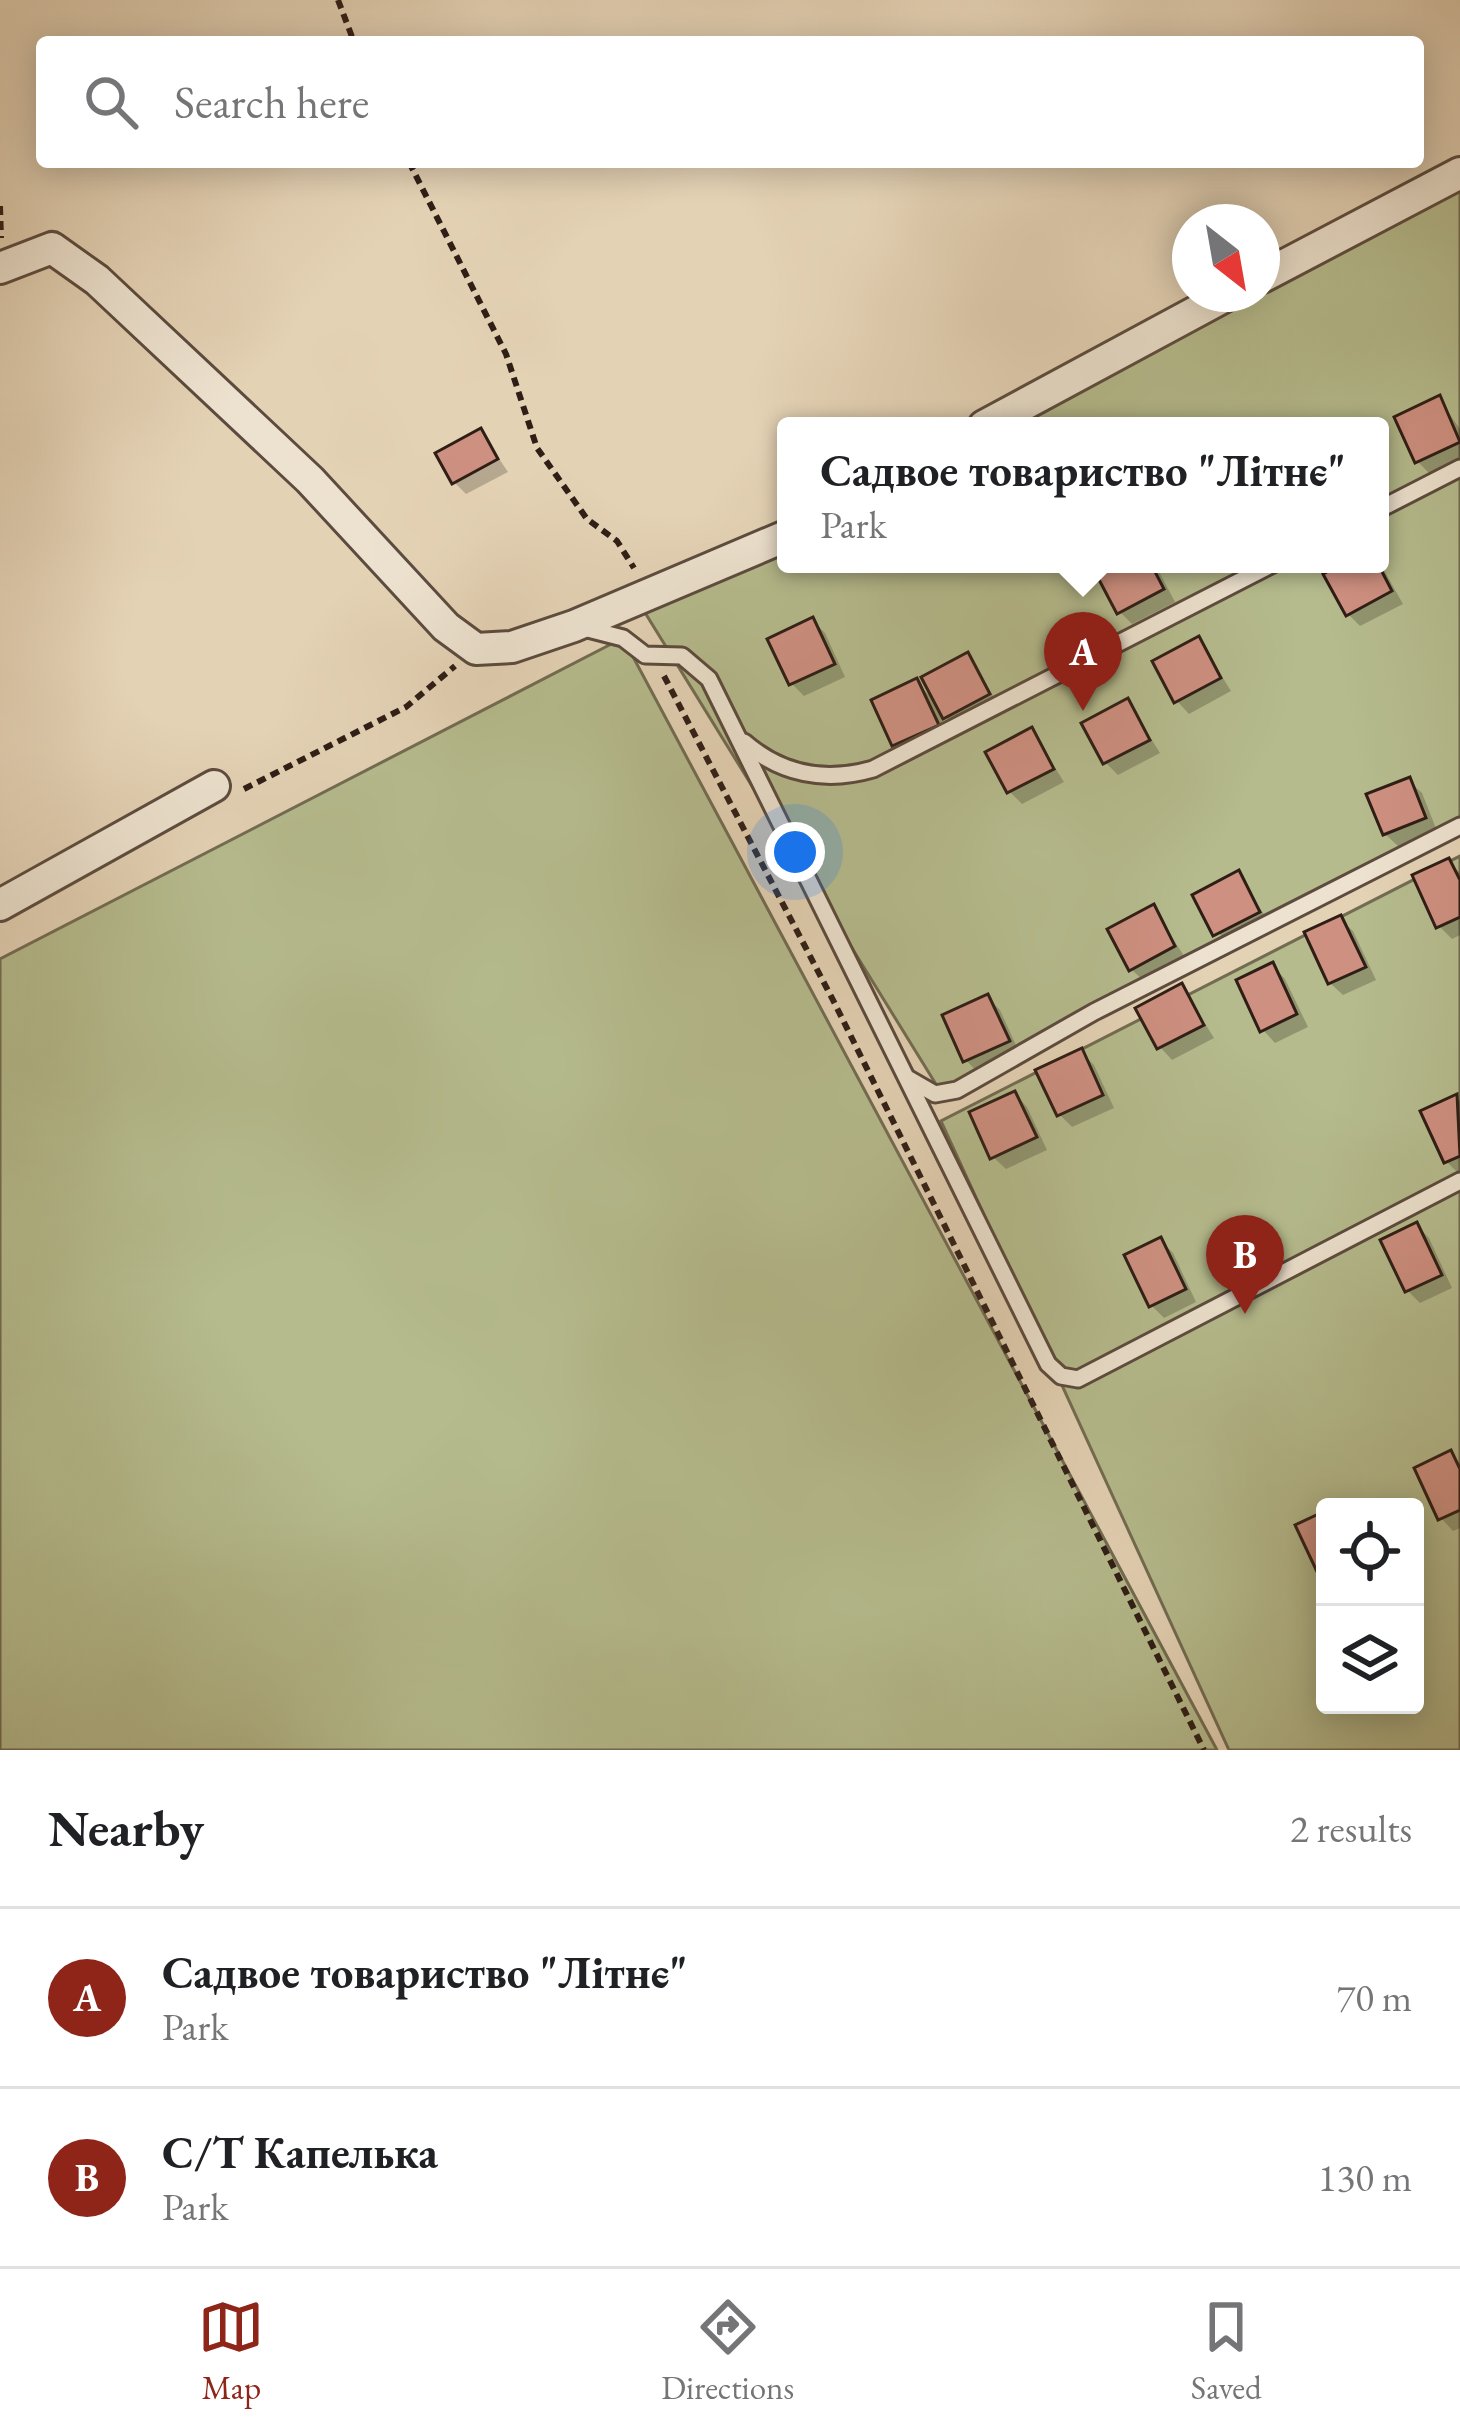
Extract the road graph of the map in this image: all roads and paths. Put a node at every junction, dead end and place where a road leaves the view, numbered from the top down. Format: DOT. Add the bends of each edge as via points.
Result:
graph roads {
  1 [pos="338,0"];
  2 [pos="352,36"];
  3 [pos="412,168"];
  4 [pos="1460,173"];
  5 [pos="0,268"];
  6 [pos="1280,268"];
  7 [pos="1196,312"];
  8 [pos="1001,417"];
  9 [pos="1460,468"];
  10 [pos="1389,504"];
  11 [pos="777,540"];
  12 [pos="1255,573"];
  13 [pos="635,598"];
  14 [pos="574,626"];
  15 [pos="476,649"];
  16 [pos="645,655"];
  17 [pos="737,735"];
  18 [pos="214,786"];
  19 [pos="1460,826"];
  20 [pos="0,905"];
  21 [pos="904,1072"];
  22 [pos="1460,1181"];
  23 [pos="1204,1750"];
  1 -- 2 [label="path"];
  3 -- 13 [label="path" via="506,354 537,448 634,566"];
  4 -- 6 [label="street"];
  5 -- 15 [label="street" via="52,248 97,280"];
  7 -- 8 [label="street"];
  9 -- 10 [label="lane"];
  11 -- 13 [label="street"];
  12 -- 17 [label="lane" via="872,769 800,773"];
  13 -- 14 [label="street"];
  14 -- 15 [label="street" via="512,647"];
  14 -- 16 [label="lane" via="623,638"];
  15 -- 18 [label="path" via="406,707 231,796"];
  16 -- 17 [label="lane" via="673,654 697,665"];
  16 -- 23 [label="path" via="662,671 824,982"];
  17 -- 21 [label="lane"];
  18 -- 20 [label="street"];
  19 -- 21 [label="lane" via="957,1090 928,1092"];
  21 -- 22 [label="lane" via="1048,1364 1068,1378"];
}
